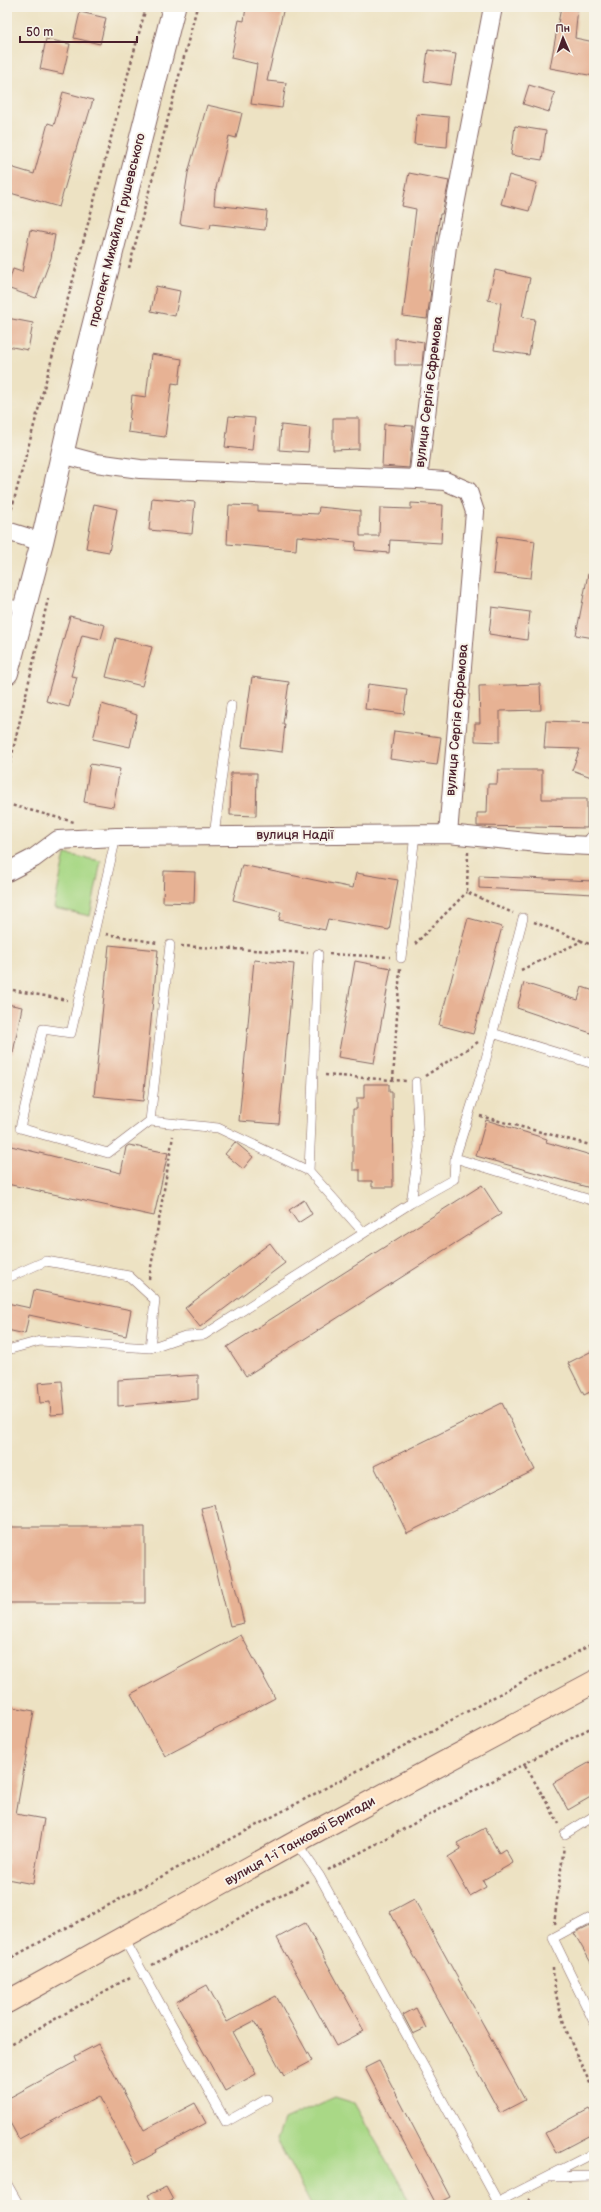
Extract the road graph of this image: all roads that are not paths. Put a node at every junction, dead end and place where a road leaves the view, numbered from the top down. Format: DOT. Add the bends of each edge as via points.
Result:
graph roads {
  1 [pos="174,7"];
  2 [pos="493,7"];
  3 [pos="62,454"];
  4 [pos="418,479"];
  5 [pos="8,525"];
  6 [pos="42,542"];
  7 [pos="15,606"];
  8 [pos="7,673"];
  9 [pos="231,705"];
  10 [pos="416,834"];
  11 [pos="448,834"];
  12 [pos="214,836"];
  13 [pos="116,837"];
  14 [pos="593,843"];
  15 [pos="7,872"];
  16 [pos="523,918"];
  17 [pos="170,945"];
  18 [pos="318,954"];
  19 [pos="401,958"];
  20 [pos="492,1033"];
  21 [pos="594,1064"];
  22 [pos="416,1082"];
  23 [pos="150,1121"];
  24 [pos="455,1158"];
  25 [pos="309,1171"];
  26 [pos="594,1201"];
  27 [pos="411,1203"];
  28 [pos="364,1233"];
  29 [pos="7,1278"];
  30 [pos="150,1348"];
  31 [pos="7,1350"];
  32 [pos="594,1682"];
  33 [pos="594,1816"];
  34 [pos="565,1834"];
  35 [pos="296,1842"];
  36 [pos="594,1916"];
  37 [pos="123,1937"];
  38 [pos="7,2002"];
  39 [pos="594,2022"];
  40 [pos="267,2099"];
  41 [pos="594,2153"];
  42 [pos="594,2176"];
  43 [pos="548,2177"];
  44 [pos="7,2184"];
  45 [pos="495,2204"];
  46 [pos="19,2205"];
  1 -- 3 [label="street, проспект Михайла Грушевського"];
  2 -- 4 [label="street, вулиця Сергія Єфремова" via="447,246"];
  3 -- 4 [label="street" via="96,463 140,468"];
  3 -- 6 [label="street, проспект Михайла Грушевського"];
  4 -- 11 [label="street, вулиця Сергія Єфремова" via="445,481 468,490 475,512"];
  5 -- 6 [label="street"];
  6 -- 7 [label="street, проспект Михайла Грушевського"];
  7 -- 8 [label="street, проспект Михайла Грушевського"];
  9 -- 12 [label="lane"];
  10 -- 11 [label="street, вулиця Надії"];
  10 -- 12 [label="street, вулиця Надії"];
  10 -- 19 [label="lane"];
  11 -- 14 [label="street, вулиця Надії" via="547,844"];
  12 -- 13 [label="street, вулиця Надії"];
  13 -- 15 [label="street, вулиця Надії" via="58,840 34,858"];
  13 -- 23 [label="lane" via="71,1032 43,1028 20,1128 108,1153"];
  16 -- 20 [label="lane"];
  17 -- 23 [label="lane"];
  18 -- 25 [label="lane"];
  20 -- 21 [label="lane"];
  20 -- 24 [label="lane"];
  22 -- 27 [label="lane" via="419,1148"];
  23 -- 25 [label="lane" via="218,1128"];
  24 -- 26 [label="lane"];
  24 -- 27 [label="lane" via="454,1179"];
  25 -- 28 [label="lane"];
  27 -- 28 [label="lane"];
  28 -- 30 [label="lane" via="204,1335 185,1336"];
  29 -- 30 [label="lane" via="46,1261 129,1276 155,1300"];
  30 -- 31 [label="lane" via="40,1341"];
  32 -- 35 [label="main road, вулиця 1-ї Танкової Бригади"];
  33 -- 34 [label="lane"];
  35 -- 37 [label="main road, вулиця 1-ї Танкової Бригади"];
  35 -- 45 [label="lane" via="319,1875"];
  36 -- 39 [label="lane" via="553,1938"];
  37 -- 38 [label="main road, вулиця 1-ї Танкової Бригади"];
  37 -- 40 [label="lane" via="226,2122"];
  41 -- 43 [label="lane"];
  42 -- 43 [label="lane"];
  43 -- 45 [label="lane"];
  44 -- 46 [label="lane"];
}
